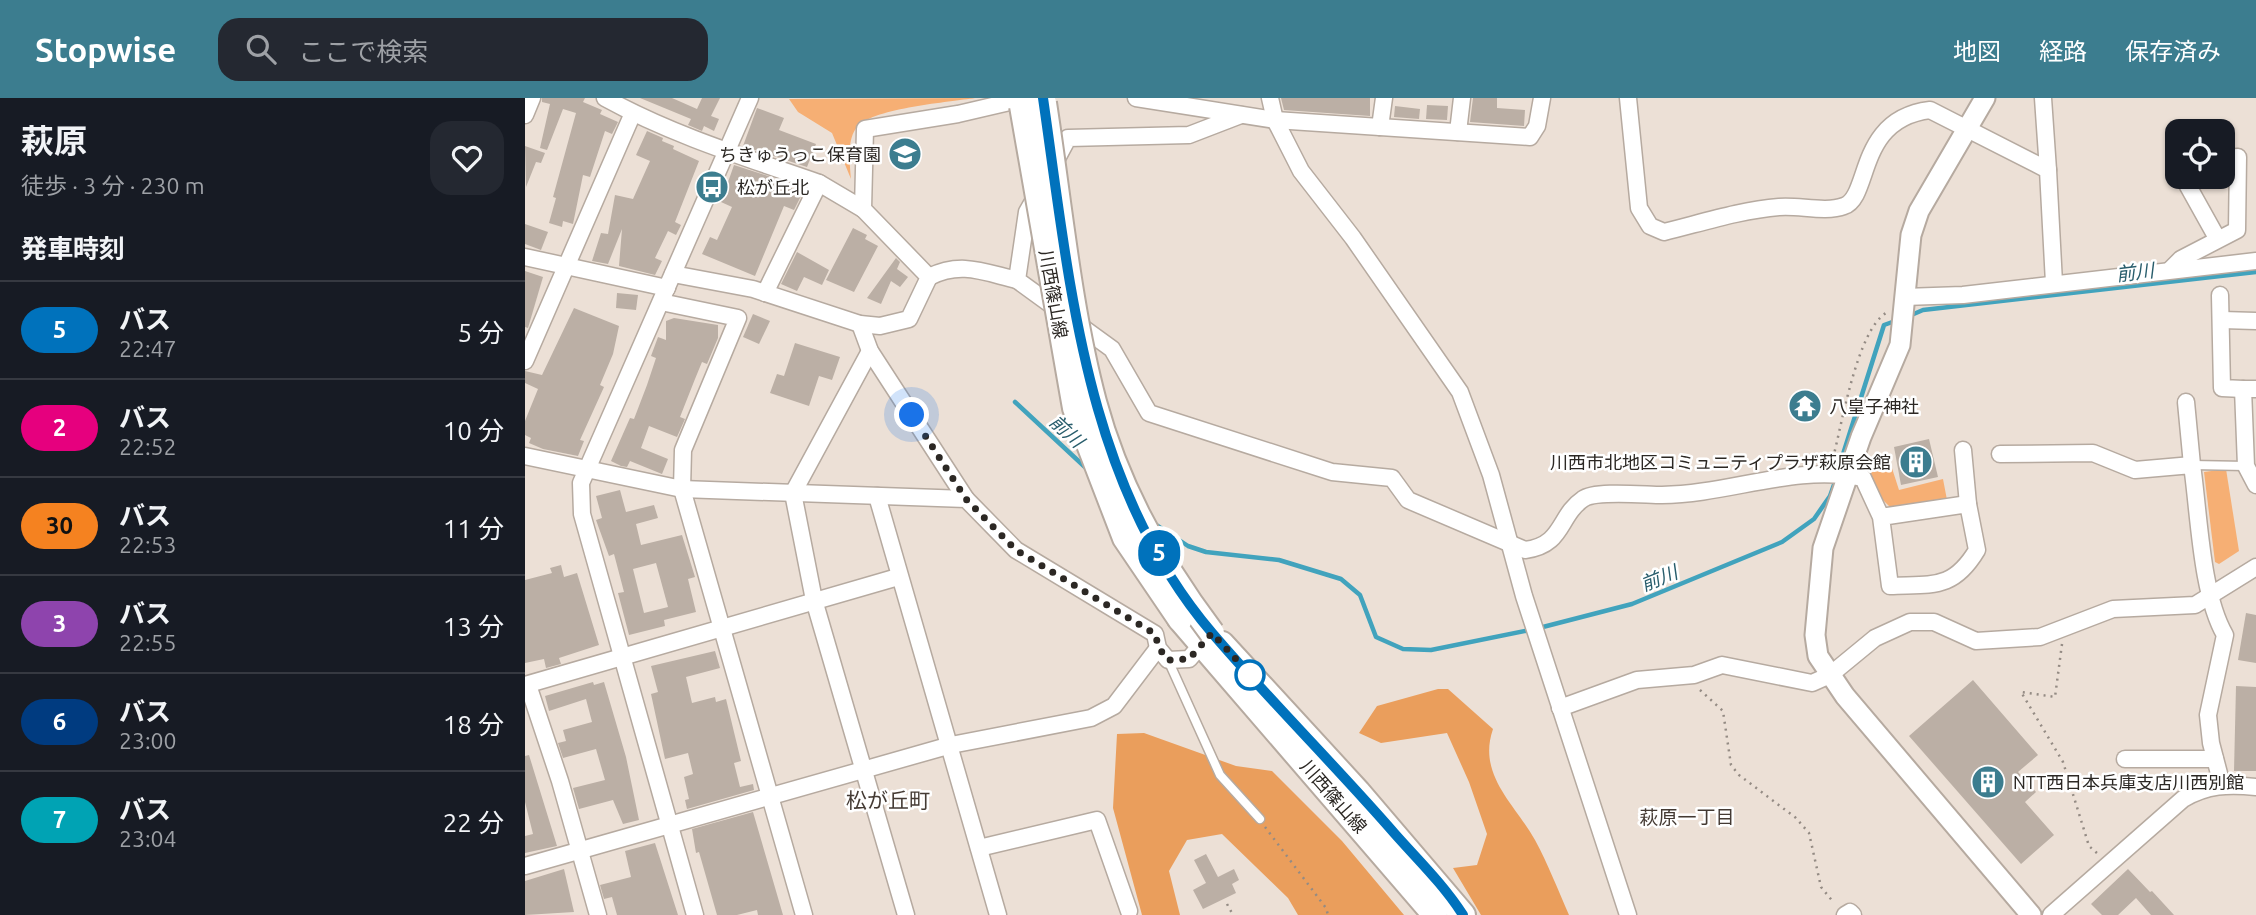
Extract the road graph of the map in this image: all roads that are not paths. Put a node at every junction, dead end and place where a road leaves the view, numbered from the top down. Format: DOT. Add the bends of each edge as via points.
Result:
graph roads {
  1 [pos="532,98"];
  2 [pos="605,98"];
  3 [pos="750,98"];
  4 [pos="1136,98"];
  5 [pos="1270,98"];
  6 [pos="1384,98"];
  7 [pos="1462,98"];
  8 [pos="1542,98"];
  9 [pos="1628,98"];
  10 [pos="1985,98"];
  11 [pos="2043,98"];
  12 [pos="1029,100"];
  13 [pos="633,113"];
  14 [pos="525,115"];
  15 [pos="1241,115"];
  16 [pos="1275,120"];
  17 [pos="1380,127"];
  18 [pos="1966,129"];
  19 [pos="1458,132"];
  20 [pos="727,151"];
  21 [pos="2235,157"];
  22 [pos="2048,170"];
  23 [pos="820,183"];
  24 [pos="2190,189"];
  25 [pos="863,209"];
  26 [pos="2217,238"];
  27 [pos="525,257"];
  28 [pos="2256,261"];
  29 [pos="567,267"];
  30 [pos="2171,269"];
  31 [pos="929,277"];
  32 [pos="1017,279"];
  33 [pos="2054,283"];
  34 [pos="667,288"];
  35 [pos="765,293"];
  36 [pos="2221,295"];
  37 [pos="1904,299"];
  38 [pos="2222,320"];
  39 [pos="2256,321"];
  40 [pos="860,324"];
  41 [pos="870,351"];
  42 [pos="525,361"];
  43 [pos="2249,389"];
  44 [pos="2186,402"];
  45 [pos="1962,450"];
  46 [pos="2000,454"];
  47 [pos="525,456"];
  48 [pos="2192,465"];
  49 [pos="2246,466"];
  50 [pos="585,469"];
  51 [pos="1839,473"];
  52 [pos="2256,485"];
  53 [pos="682,489"];
  54 [pos="793,494"];
  55 [pos="877,496"];
  56 [pos="966,499"];
  57 [pos="1968,504"];
  58 [pos="1881,517"];
  59 [pos="1511,543"];
  60 [pos="2256,567"];
  61 [pos="898,577"];
  62 [pos="2210,595"];
  63 [pos="814,600"];
  64 [pos="723,628"];
  65 [pos="1206,638"];
  66 [pos="1163,654"];
  67 [pos="620,657"];
  68 [pos="1830,675"];
  69 [pos="526,685"];
  70 [pos="1560,708"];
  71 [pos="951,746"];
  72 [pos="2125,759"];
  73 [pos="2215,759"];
  74 [pos="862,770"];
  75 [pos="2222,785"];
  76 [pos="2256,787"];
  77 [pos="770,795"];
  78 [pos="1260,819"];
  79 [pos="668,824"];
  80 [pos="979,848"];
  81 [pos="579,850"];
  82 [pos="525,866"];
  83 [pos="1840,910"];
  84 [pos="1130,913"];
  85 [pos="598,915"];
  86 [pos="695,915"];
  87 [pos="804,915"];
  88 [pos="906,915"];
  89 [pos="998,915"];
  90 [pos="1113,915"];
  91 [pos="1435,915"];
  92 [pos="1463,915"];
  93 [pos="1628,915"];
  94 [pos="1853,915"];
  95 [pos="2031,915"];
  96 [pos="2051,915"];
  1 -- 14 [label="street"];
  2 -- 13 [label="street"];
  3 -- 20 [label="street"];
  4 -- 15 [label="street"];
  5 -- 16 [label="street"];
  6 -- 17 [label="street"];
  7 -- 19 [label="street"];
  8 -- 19 [label="street" via="1537,126 1529,137"];
  9 -- 18 [label="street" via="1639,208 1650,226 1664,232 1779,206 1844,206 1856,198 1874,142 1911,113 1930,110"];
  10 -- 18 [label="street"];
  11 -- 22 [label="street"];
  12 -- 25 [label="street" via="865,129"];
  12 -- 65 [label="main road, 川西篠山線, bridge" via="1094,403 1144,528"];
  12 -- 65 [label="main road, 川西篠山線, bridge" via="1076,408 1125,538 1180,619"];
  13 -- 20 [label="street"];
  13 -- 29 [label="street"];
  15 -- 16 [label="street"];
  15 -- 32 [label="street" via="1189,135 1068,138 1027,212"];
  16 -- 17 [label="street"];
  16 -- 59 [label="street" via="1301,171 1460,392"];
  17 -- 19 [label="street"];
  18 -- 22 [label="street"];
  18 -- 37 [label="street" via="1910,235"];
  20 -- 23 [label="street"];
  20 -- 34 [label="street"];
  21 -- 26 [label="street" via="2237,230"];
  22 -- 33 [label="street"];
  23 -- 25 [label="street"];
  23 -- 35 [label="street"];
  24 -- 26 [label="street"];
  25 -- 31 [label="street"];
  26 -- 30 [label="street" via="2181,258"];
  27 -- 29 [label="street"];
  28 -- 30 [label="street"];
  29 -- 34 [label="street"];
  29 -- 42 [label="street"];
  30 -- 33 [label="street"];
  31 -- 32 [label="street" via="948,268"];
  31 -- 40 [label="street" via="909,319 880,326"];
  32 -- 59 [label="street" via="1112,349 1149,413 1332,472 1392,478 1408,500"];
  33 -- 37 [label="street"];
  34 -- 35 [label="street"];
  34 -- 50 [label="street"];
  34 -- 53 [label="street" via="737,318 683,450"];
  35 -- 40 [label="street"];
  36 -- 38 [label="street"];
  37 -- 51 [label="street" via="1900,345"];
  38 -- 39 [label="street"];
  38 -- 43 [label="street" via="2222,388"];
  40 -- 41 [label="street"];
  41 -- 54 [label="street"];
  41 -- 56 [label="street"];
  43 -- 49 [label="street"];
  44 -- 48 [label="street"];
  45 -- 57 [label="street"];
  46 -- 48 [label="street" via="2093,453 2135,470"];
  47 -- 50 [label="street"];
  48 -- 49 [label="lane"];
  48 -- 62 [label="street"];
  49 -- 52 [label="street"];
  50 -- 53 [label="street"];
  50 -- 67 [label="street" via="582,514"];
  51 -- 58 [label="street" via="1863,478"];
  51 -- 59 [label="street" via="1793,474 1667,495 1596,496 1583,499 1541,548 1525,550"];
  51 -- 68 [label="street" via="1823,548 1815,635 1818,656"];
  53 -- 54 [label="street"];
  53 -- 64 [label="street"];
  54 -- 55 [label="street"];
  54 -- 63 [label="street"];
  55 -- 56 [label="street"];
  55 -- 61 [label="street"];
  56 -- 66 [label="street" via="1016,550 1155,634"];
  57 -- 58 [label="street"];
  57 -- 58 [label="street" via="1977,550 1965,570 1941,584 1890,586"];
  59 -- 70 [label="street"];
  60 -- 62 [label="street"];
  61 -- 63 [label="street"];
  61 -- 71 [label="street"];
  62 -- 68 [label="street" via="2195,605 2113,610 2039,637 1976,641 1934,622 1910,622 1875,638"];
  62 -- 73 [label="street" via="2215,619 2225,635 2208,715"];
  63 -- 64 [label="street"];
  63 -- 74 [label="street"];
  64 -- 67 [label="street"];
  64 -- 77 [label="street"];
  65 -- 66 [label="street" via="1189,659"];
  65 -- 91 [label="main road, 川西篠山線"];
  65 -- 92 [label="main road, 川西篠山線" via="1367,802"];
  66 -- 71 [label="street" via="1114,706 1091,718"];
  66 -- 78 [label="lane" via="1220,775"];
  67 -- 69 [label="street"];
  67 -- 79 [label="street"];
  68 -- 70 [label="street" via="1812,683 1722,665 1685,676 1637,680"];
  68 -- 95 [label="street"];
  69 -- 81 [label="street"];
  70 -- 93 [label="street"];
  71 -- 74 [label="street"];
  71 -- 80 [label="street"];
  72 -- 73 [label="street"];
  73 -- 75 [label="street"];
  74 -- 77 [label="street"];
  74 -- 88 [label="street"];
  75 -- 76 [label="street"];
  75 -- 96 [label="street" via="2203,787 2183,799"];
  77 -- 79 [label="street"];
  77 -- 87 [label="street"];
  79 -- 81 [label="street"];
  79 -- 86 [label="street"];
  80 -- 84 [label="street" via="1097,820"];
  80 -- 89 [label="street"];
  81 -- 82 [label="street"];
  81 -- 85 [label="street"];
  83 -- 94 [label="street"];
  84 -- 90 [label="street"];
}
